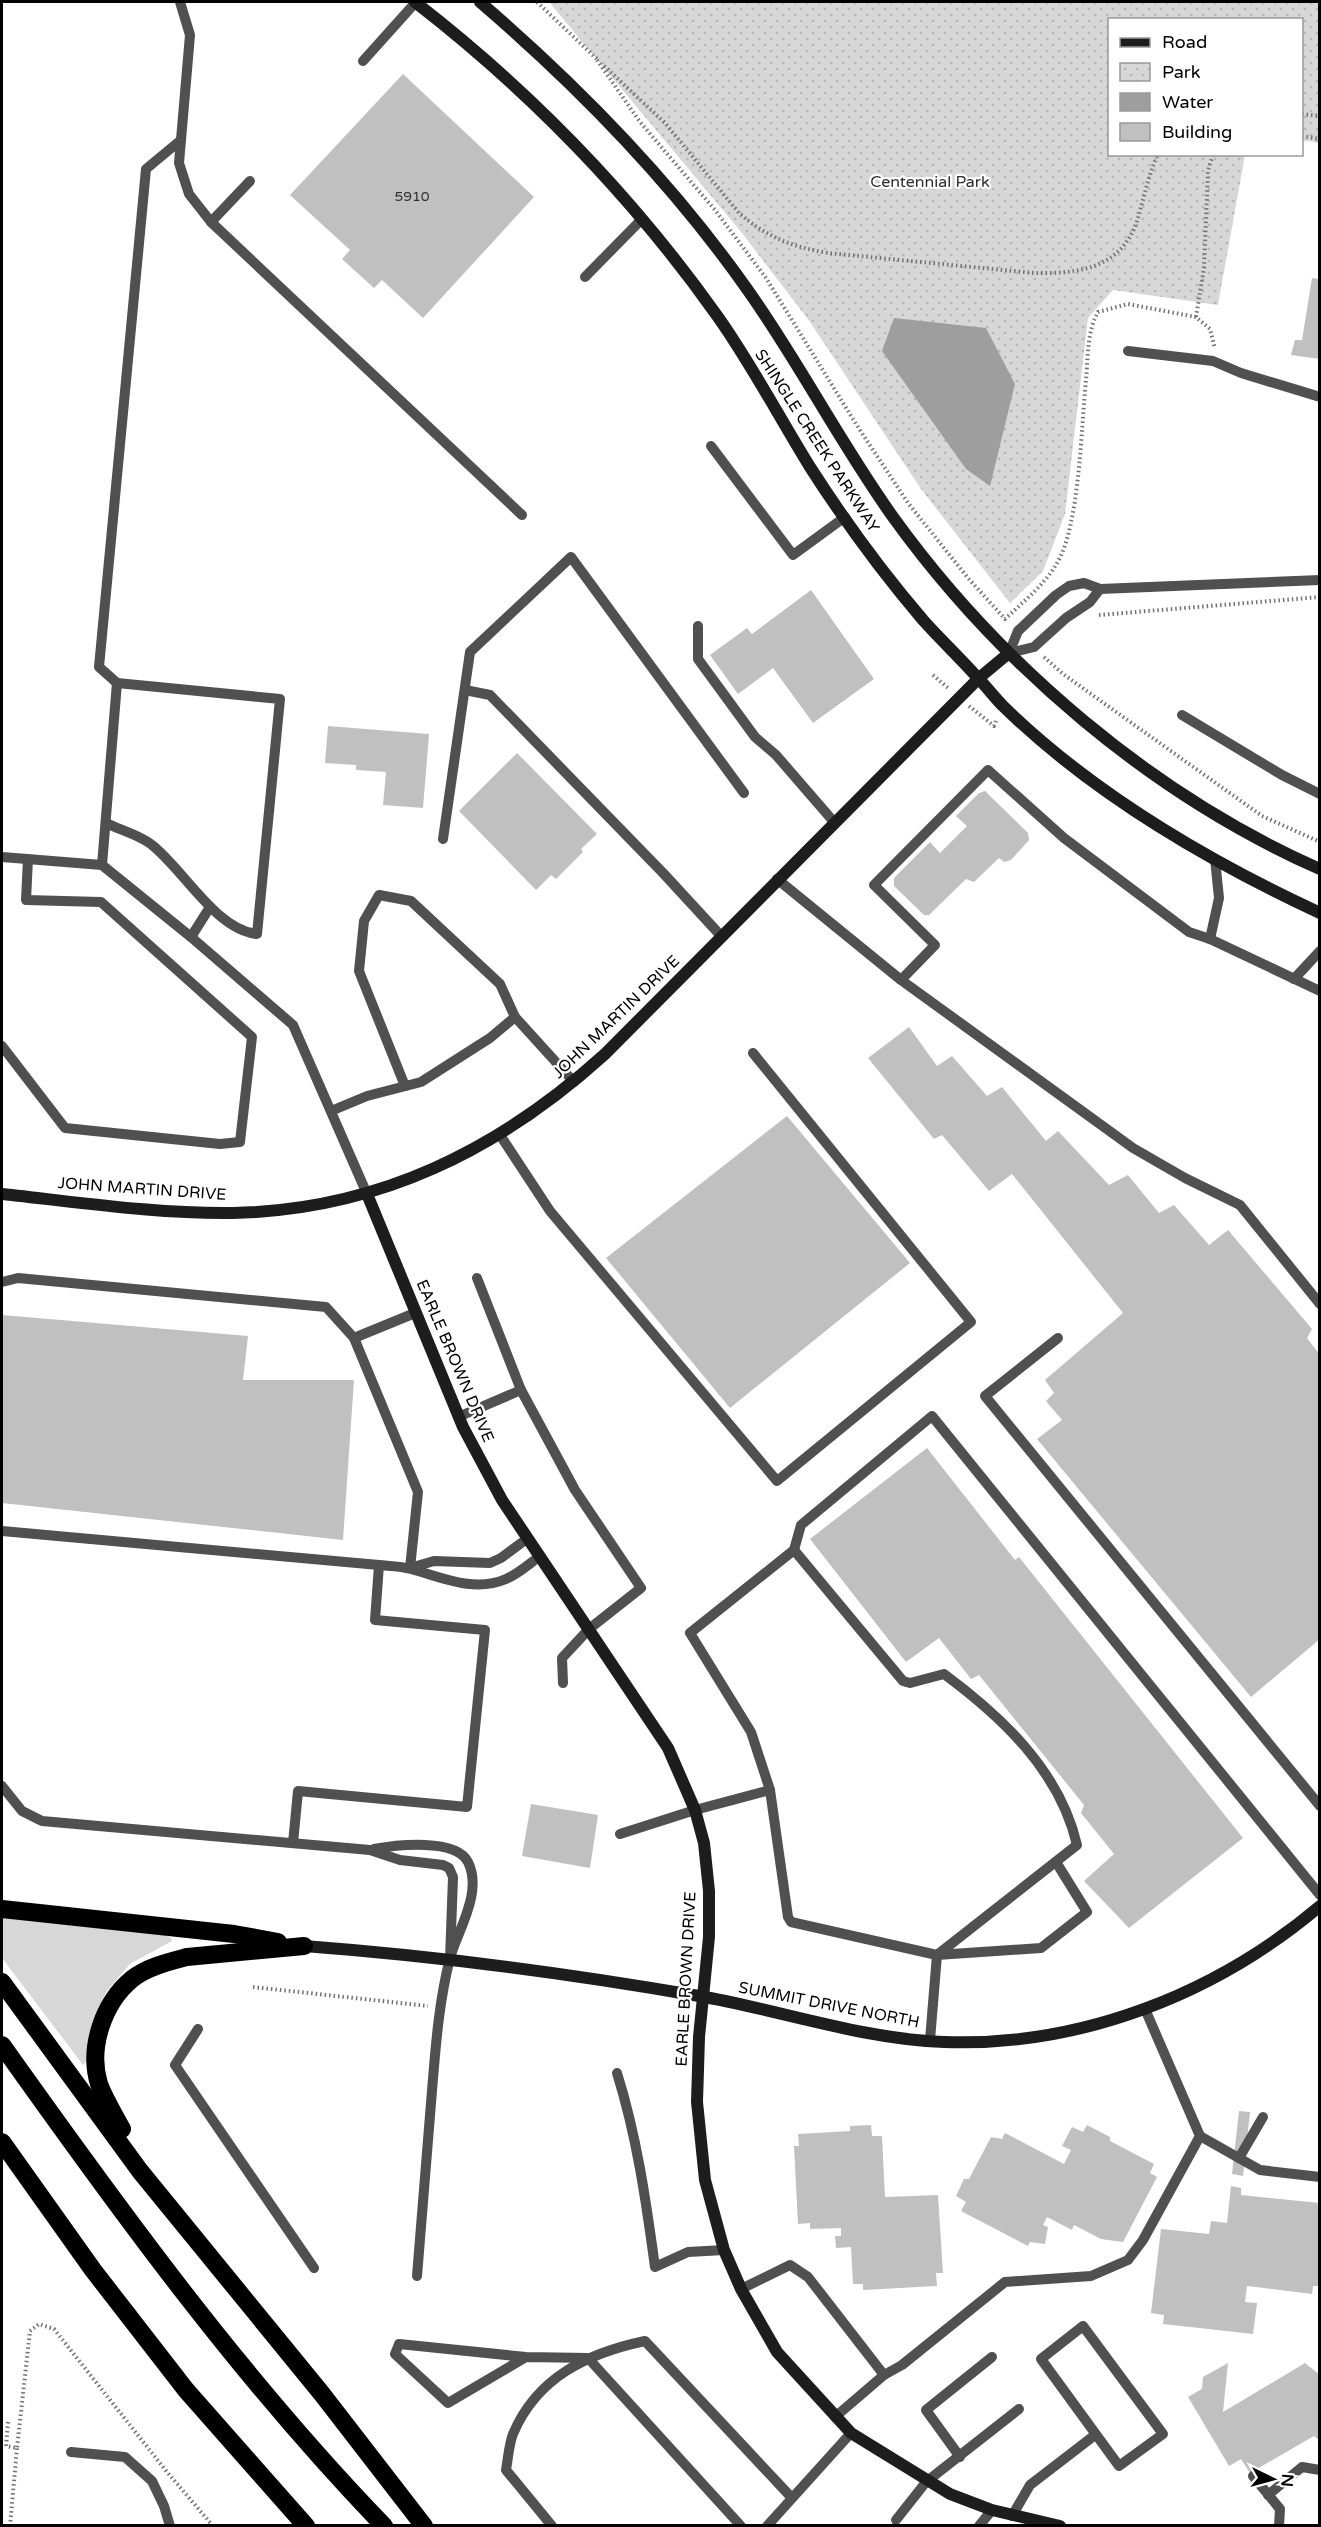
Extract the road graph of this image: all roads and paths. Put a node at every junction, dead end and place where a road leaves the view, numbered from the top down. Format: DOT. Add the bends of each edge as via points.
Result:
graph roads {
  1 [pos="180,2"];
  2 [pos="415,2"];
  3 [pos="480,2"];
  4 [pos="537,2"];
  5 [pos="363,61"];
  6 [pos="1303,114"];
  7 [pos="1320,116"];
  8 [pos="1303,136"];
  9 [pos="1320,139"];
  10 [pos="181,140"];
  11 [pos="1157,156"];
  12 [pos="1212,156"];
  13 [pos="250,181"];
  14 [pos="641,220"];
  15 [pos="211,222"];
  16 [pos="585,277"];
  17 [pos="1196,317"];
  18 [pos="1128,351"];
  19 [pos="1213,362"];
  20 [pos="1320,397"];
  21 [pos="711,446"];
  22 [pos="522,515"];
  23 [pos="844,517"];
  24 [pos="1320,580"];
  25 [pos="1100,589"];
  26 [pos="1320,597"];
  27 [pos="1005,619"];
  28 [pos="1090,619"];
  29 [pos="698,626"];
  30 [pos="1049,650"];
  31 [pos="1009,653"];
  32 [pos="979,678"];
  33 [pos="117,683"];
  34 [pos="465,690"];
  35 [pos="1182,715"];
  36 [pos="744,793"];
  37 [pos="1320,794"];
  38 [pos="834,822"];
  39 [pos="106,823"];
  40 [pos="443,838"];
  41 [pos="1320,842"];
  42 [pos="2,857"];
  43 [pos="1215,859"];
  44 [pos="28,860"];
  45 [pos="102,866"];
  46 [pos="1320,869"];
  47 [pos="777,879"];
  48 [pos="210,907"];
  49 [pos="1320,913"];
  50 [pos="191,937"];
  51 [pos="722,937"];
  52 [pos="1210,939"];
  53 [pos="1320,951"];
  54 [pos="1294,979"];
  55 [pos="901,981"];
  56 [pos="1320,991"];
  57 [pos="515,1017"];
  58 [pos="2,1046"];
  59 [pos="753,1053"];
  60 [pos="574,1082"];
  61 [pos="405,1086"];
  62 [pos="331,1111"];
  63 [pos="500,1135"];
  64 [pos="2,1194"];
  65 [pos="367,1194"];
  66 [pos="477,1278"];
  67 [pos="2,1282"];
  68 [pos="1320,1304"];
  69 [pos="415,1313"];
  70 [pos="354,1338"];
  71 [pos="1058,1338"];
  72 [pos="521,1390"];
  73 [pos="458,1417"];
  74 [pos="2,1531"];
  75 [pos="528,1538"];
  76 [pos="794,1550"];
  77 [pos="540,1556"];
  78 [pos="379,1565"];
  79 [pos="410,1568"];
  80 [pos="589,1629"];
  81 [pos="563,1683"];
  82 [pos="2,1786"];
  83 [pos="770,1790"];
  84 [pos="1320,1806"];
  85 [pos="695,1810"];
  86 [pos="620,1834"];
  87 [pos="292,1843"];
  88 [pos="370,1850"];
  89 [pos="1056,1862"];
  90 [pos="1320,1895"];
  91 [pos="1320,1906"];
  92 [pos="2,1909"];
  93 [pos="304,1946"];
  94 [pos="937,1955"];
  95 [pos="450,1959"];
  96 [pos="2,1982"];
  97 [pos="253,1988"];
  98 [pos="702,1996"];
  99 [pos="441,2008"];
  100 [pos="1145,2009"];
  101 [pos="198,2029"];
  102 [pos="930,2040"];
  103 [pos="2,2045"];
  104 [pos="617,2073"];
  105 [pos="1263,2117"];
  106 [pos="1200,2136"];
  107 [pos="2,2142"];
  108 [pos="1239,2158"];
  109 [pos="2,2162"];
  110 [pos="1320,2177"];
  111 [pos="179,2219"];
  112 [pos="724,2250"];
  113 [pos="314,2268"];
  114 [pos="93,2270"];
  115 [pos="417,2276"];
  116 [pos="741,2289"];
  117 [pos="526,2357"];
  118 [pos="992,2357"];
  119 [pos="588,2358"];
  120 [pos="884,2375"];
  121 [pos="1019,2409"];
  122 [pos="835,2417"];
  123 [pos="8,2422"];
  124 [pos="850,2433"];
  125 [pos="1095,2434"];
  126 [pos="17,2448"];
  127 [pos="71,2452"];
  128 [pos="960,2457"];
  129 [pos="1320,2469"];
  130 [pos="1252,2476"];
  131 [pos="926,2482"];
  132 [pos="1268,2495"];
  133 [pos="791,2497"];
  134 [pos="992,2510"];
  135 [pos="1012,2516"];
  136 [pos="896,2520"];
  137 [pos="10,2526"];
  138 [pos="170,2526"];
  139 [pos="213,2526"];
  140 [pos="306,2526"];
  141 [pos="384,2526"];
  142 [pos="424,2526"];
  143 [pos="552,2526"];
  144 [pos="741,2526"];
  145 [pos="767,2526"];
  146 [pos="979,2526"];
  147 [pos="1059,2526"];
  148 [pos="1279,2526"];
  1 -- 10 [label="lane" via="190,35"];
  2 -- 5 [label="lane"];
  2 -- 14 [label="street, SHINGLE CREEK PARKWAY" via="515,85 588,158"];
  3 -- 31 [label="street, SHINGLE CREEK PARKWAY" via="537,50 626,140 692,216 748,290 893,517 946,585"];
  4 -- 11 [label="path" via="666,123 739,213 777,240 802,249 1034,273 1086,270 1111,258 1132,234"];
  6 -- 7 [label="path"];
  8 -- 9 [label="path"];
  10 -- 15 [label="lane" via="179,163 189,194"];
  10 -- 33 [label="lane" via="146,169 99,667"];
  12 -- 17 [label="path" via="1206,182 1204,268"];
  13 -- 15 [label="lane"];
  14 -- 16 [label="lane"];
  14 -- 23 [label="street, SHINGLE CREEK PARKWAY" via="718,318"];
  15 -- 22 [label="lane"];
  17 -- 19 [label="path" via="1210,329 1215,345"];
  17 -- 27 [label="path" via="1128,304 1098,312 1090,342 1076,489 1066,544 1046,578"];
  18 -- 19 [label="lane"];
  19 -- 20 [label="lane"];
  21 -- 23 [label="lane" via="793,555"];
  23 -- 32 [label="street, SHINGLE CREEK PARKWAY" via="923,619"];
  24 -- 25 [label="lane"];
  25 -- 31 [label="lane" via="1090,602 1034,647"];
  25 -- 31 [label="lane" via="1084,583 1069,586 1056,595 1018,631"];
  26 -- 28 [label="path" via="1112,612"];
  29 -- 38 [label="lane" via="698,659 755,737 776,755"];
  30 -- 41 [label="path" via="1044,656 1063,674 1262,816"];
  31 -- 32 [label="street, JOHN MARTIN DRIVE"];
  31 -- 46 [label="street, SHINGLE CREEK PARKWAY" via="1080,718 1150,771 1226,820"];
  32 -- 38 [label="street, JOHN MARTIN DRIVE"];
  32 -- 43 [label="street, SHINGLE CREEK PARKWAY" via="1002,705 1066,761 1143,816"];
  33 -- 39 [label="lane"];
  33 -- 48 [label="lane" via="280,699 257,934 244,933"];
  34 -- 36 [label="lane" via="470,652 571,557"];
  34 -- 40 [label="lane"];
  34 -- 51 [label="lane" via="490,695"];
  35 -- 37 [label="lane"];
  38 -- 47 [label="street, JOHN MARTIN DRIVE"];
  39 -- 45 [label="lane"];
  39 -- 48 [label="lane" via="152,844"];
  42 -- 44 [label="lane"];
  43 -- 49 [label="street, SHINGLE CREEK PARKWAY"];
  43 -- 52 [label="lane" via="1219,898"];
  44 -- 45 [label="lane"];
  44 -- 58 [label="lane" via="26,900 101,902 252,1037 240,1142 220,1144 65,1128"];
  45 -- 50 [label="lane"];
  47 -- 51 [label="street, JOHN MARTIN DRIVE"];
  47 -- 55 [label="lane"];
  48 -- 50 [label="lane"];
  50 -- 62 [label="lane" via="293,1025"];
  51 -- 60 [label="street, JOHN MARTIN DRIVE"];
  52 -- 54 [label="lane"];
  52 -- 55 [label="lane" via="1189,932 1064,838 988,770 874,885 935,945"];
  53 -- 54 [label="lane"];
  54 -- 56 [label="lane"];
  55 -- 68 [label="lane" via="1133,1148 1240,1205"];
  57 -- 60 [label="lane"];
  57 -- 61 [label="lane" via="490,1038 421,1082"];
  57 -- 61 [label="lane" via="500,984 411,901 379,895 364,921 359,971"];
  59 -- 63 [label="lane" via="971,1322 777,1481 550,1212"];
  60 -- 63 [label="street, JOHN MARTIN DRIVE"];
  61 -- 62 [label="lane"];
  62 -- 65 [label="lane"];
  63 -- 65 [label="street, JOHN MARTIN DRIVE" via="431,1170"];
  64 -- 65 [label="street, JOHN MARTIN DRIVE" via="233,1213 298,1208"];
  65 -- 69 [label="street, EARLE BROWN DRIVE"];
  66 -- 72 [label="lane"];
  67 -- 70 [label="lane" via="18,1278 327,1307"];
  69 -- 70 [label="lane"];
  69 -- 73 [label="street, EARLE BROWN DRIVE"];
  70 -- 79 [label="lane" via="418,1492"];
  71 -- 84 [label="lane" via="985,1396"];
  72 -- 73 [label="lane"];
  72 -- 80 [label="lane" via="574,1490 641,1588"];
  73 -- 75 [label="street, EARLE BROWN DRIVE" via="502,1500"];
  74 -- 78 [label="lane"];
  75 -- 77 [label="street, EARLE BROWN DRIVE"];
  75 -- 79 [label="lane" via="490,1563 434,1561"];
  76 -- 83 [label="lane" via="690,1633 751,1732"];
  76 -- 89 [label="lane" via="903,1681 910,1683 944,1674 985,1705 1023,1742 1064,1805 1077,1843"];
  76 -- 90 [label="lane" via="801,1526 932,1416"];
  77 -- 79 [label="lane" via="504,1580 489,1584 440,1580"];
  77 -- 80 [label="street, EARLE BROWN DRIVE"];
  78 -- 79 [label="lane"];
  78 -- 87 [label="lane" via="375,1620 485,1630 467,1808 298,1791"];
  80 -- 81 [label="lane" via="562,1658"];
  80 -- 85 [label="street, EARLE BROWN DRIVE" via="668,1748"];
  82 -- 87 [label="lane" via="22,1811 42,1821"];
  83 -- 85 [label="lane"];
  83 -- 94 [label="lane" via="791,1922"];
  85 -- 86 [label="lane"];
  85 -- 98 [label="street, EARLE BROWN DRIVE" via="704,1843 709,1891 709,1937"];
  87 -- 88 [label="lane"];
  88 -- 95 [label="lane" via="400,1860 449,1868 453,1877"];
  88 -- 95 [label="lane" via="400,1845 451,1849 463,1854 473,1880 472,1895"];
  89 -- 94 [label="lane"];
  89 -- 94 [label="lane" via="1088,1911 1044,1947"];
  91 -- 100 [label="street, SUMMIT DRIVE NORTH" via="1286,1934 1224,1974"];
  92 -- 93 [label="highway" via="234,1934"];
  93 -- 95 [label="street, SUMMIT DRIVE NORTH"];
  93 -- 111 [label="highway" via="168,1962 132,1979 110,2005 102,2022 96,2051 99,2083 107,2104"];
  94 -- 102 [label="lane"];
  95 -- 98 [label="street, SUMMIT DRIVE NORTH" via="533,1968"];
  95 -- 99 [label="lane"];
  96 -- 111 [label="highway"];
  97 -- 99 [label="path"];
  98 -- 102 [label="street, SUMMIT DRIVE NORTH" via="827,2024"];
  98 -- 112 [label="street, EARLE BROWN DRIVE" via="697,2102 705,2180"];
  99 -- 115 [label="lane"];
  100 -- 102 [label="street, SUMMIT DRIVE NORTH" via="1064,2032 1005,2040"];
  100 -- 106 [label="lane"];
  101 -- 113 [label="lane" via="175,2065"];
  103 -- 141 [label="highway" via="194,2306 309,2446"];
  104 -- 112 [label="lane" via="641,2164 655,2267 688,2252"];
  105 -- 108 [label="lane"];
  106 -- 108 [label="lane"];
  106 -- 120 [label="lane" via="1128,2260 1091,2276 1005,2282 902,2365"];
  107 -- 114 [label="highway"];
  108 -- 110 [label="lane" via="1260,2170"];
  109 -- 114 [label="highway"];
  111 -- 142 [label="highway"];
  112 -- 116 [label="street, EARLE BROWN DRIVE"];
  114 -- 140 [label="highway" via="186,2390"];
  116 -- 120 [label="lane" via="790,2265 808,2277"];
  116 -- 122 [label="street, EARLE BROWN DRIVE" via="777,2352"];
  117 -- 117 [label="lane" via="399,2344 395,2354 448,2403"];
  117 -- 119 [label="lane"];
  118 -- 128 [label="lane" via="926,2410"];
  119 -- 133 [label="lane" via="645,2341"];
  119 -- 143 [label="lane" via="566,2369 532,2399 512,2435 506,2470"];
  119 -- 144 [label="lane"];
  120 -- 122 [label="lane"];
  121 -- 128 [label="lane"];
  122 -- 124 [label="street, EARLE BROWN DRIVE"];
  123 -- 126 [label="path" via="6,2446"];
  124 -- 131 [label="street, EARLE BROWN DRIVE"];
  124 -- 133 [label="lane"];
  125 -- 125 [label="lane" via="1041,2359 1083,2326 1163,2434 1119,2466"];
  125 -- 135 [label="lane" via="1030,2485"];
  126 -- 137 [label="path"];
  126 -- 139 [label="path" via="30,2331 39,2324 54,2329"];
  127 -- 138 [label="lane" via="125,2457 152,2481"];
  128 -- 131 [label="lane"];
  129 -- 132 [label="lane" via="1302,2467"];
  130 -- 132 [label="lane"];
  131 -- 134 [label="street, EARLE BROWN DRIVE"];
  131 -- 136 [label="lane"];
  132 -- 148 [label="lane" via="1280,2510"];
  133 -- 145 [label="lane"];
  134 -- 135 [label="street, EARLE BROWN DRIVE"];
  134 -- 146 [label="lane"];
  135 -- 147 [label="street, EARLE BROWN DRIVE"];
}
